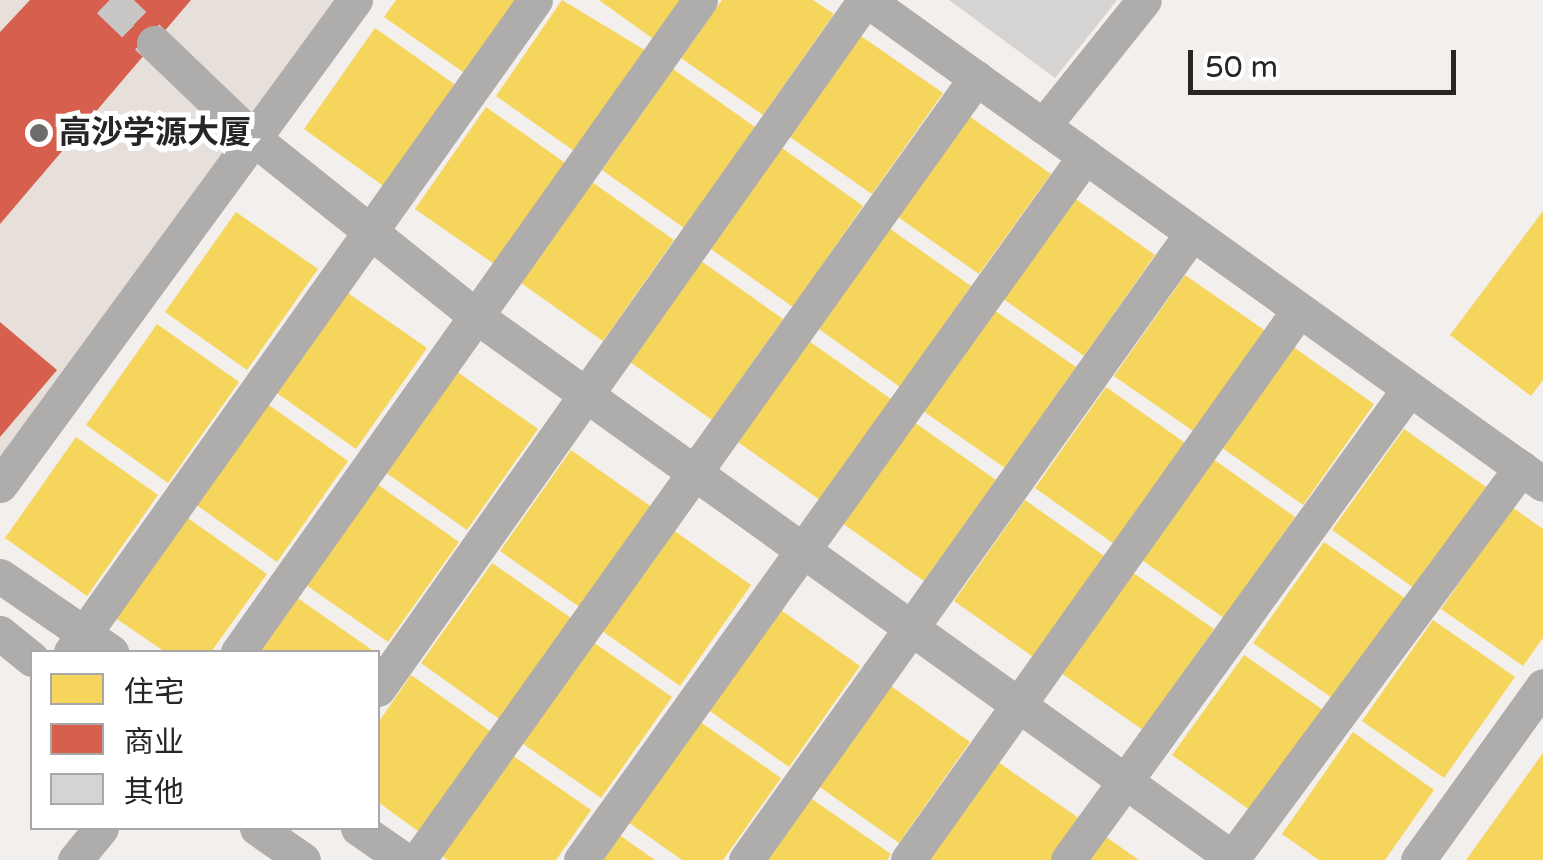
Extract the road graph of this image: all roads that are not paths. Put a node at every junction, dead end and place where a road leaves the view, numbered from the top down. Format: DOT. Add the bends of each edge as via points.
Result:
graph roads {
  1 [pos="355,0"];
  2 [pos="535,0"];
  3 [pos="700,0"];
  4 [pos="866,0"];
  5 [pos="1144,0"];
  6 [pos="154,43"];
  7 [pos="976,78"];
  8 [pos="1043,126"];
  9 [pos="253,138"];
  10 [pos="1085,156"];
  11 [pos="1192,233"];
  12 [pos="370,235"];
  13 [pos="1299,310"];
  14 [pos="476,316"];
  15 [pos="1410,389"];
  16 [pos="586,395"];
  17 [pos="692,471"];
  18 [pos="1532,477"];
  19 [pos="0,485"];
  20 [pos="802,550"];
  21 [pos="0,576"];
  22 [pos="911,628"];
  23 [pos="0,633"];
  24 [pos="88,646"];
  25 [pos="239,650"];
  26 [pos="30,657"];
  27 [pos="380,686"];
  28 [pos="1543,686"];
  29 [pos="1018,704"];
  30 [pos="1125,781"];
  31 [pos="99,830"];
  32 [pos="260,830"];
  33 [pos="361,830"];
  34 [pos="1233,859"];
  35 [pos="75,860"];
  36 [pos="303,860"];
  37 [pos="404,860"];
  38 [pos="418,860"];
  39 [pos="581,860"];
  40 [pos="746,860"];
  41 [pos="908,860"];
  42 [pos="1068,860"];
  43 [pos="1418,860"];
  1 -- 9 [label="street"];
  2 -- 12 [label="street"];
  3 -- 14 [label="street"];
  4 -- 7 [label="street"];
  4 -- 16 [label="street"];
  5 -- 8 [label="street"];
  6 -- 9 [label="street"];
  7 -- 8 [label="street"];
  7 -- 17 [label="street"];
  8 -- 10 [label="street"];
  9 -- 12 [label="street"];
  9 -- 19 [label="street"];
  10 -- 11 [label="street"];
  10 -- 20 [label="street"];
  11 -- 13 [label="street"];
  11 -- 22 [label="street"];
  12 -- 14 [label="street"];
  12 -- 24 [label="street"];
  13 -- 15 [label="street"];
  13 -- 29 [label="street"];
  14 -- 16 [label="street"];
  14 -- 25 [label="street"];
  15 -- 18 [label="street"];
  15 -- 30 [label="street"];
  16 -- 17 [label="street"];
  16 -- 27 [label="street"];
  17 -- 20 [label="street"];
  17 -- 38 [label="street"];
  18 -- 34 [label="street"];
  20 -- 22 [label="street"];
  20 -- 39 [label="street"];
  21 -- 24 [label="street"];
  22 -- 29 [label="street"];
  22 -- 40 [label="street"];
  23 -- 26 [label="street"];
  28 -- 43 [label="street"];
  29 -- 30 [label="street"];
  29 -- 41 [label="street"];
  30 -- 34 [label="street"];
  30 -- 42 [label="street"];
  31 -- 35 [label="street"];
  32 -- 36 [label="street"];
  33 -- 37 [label="street"];
}
